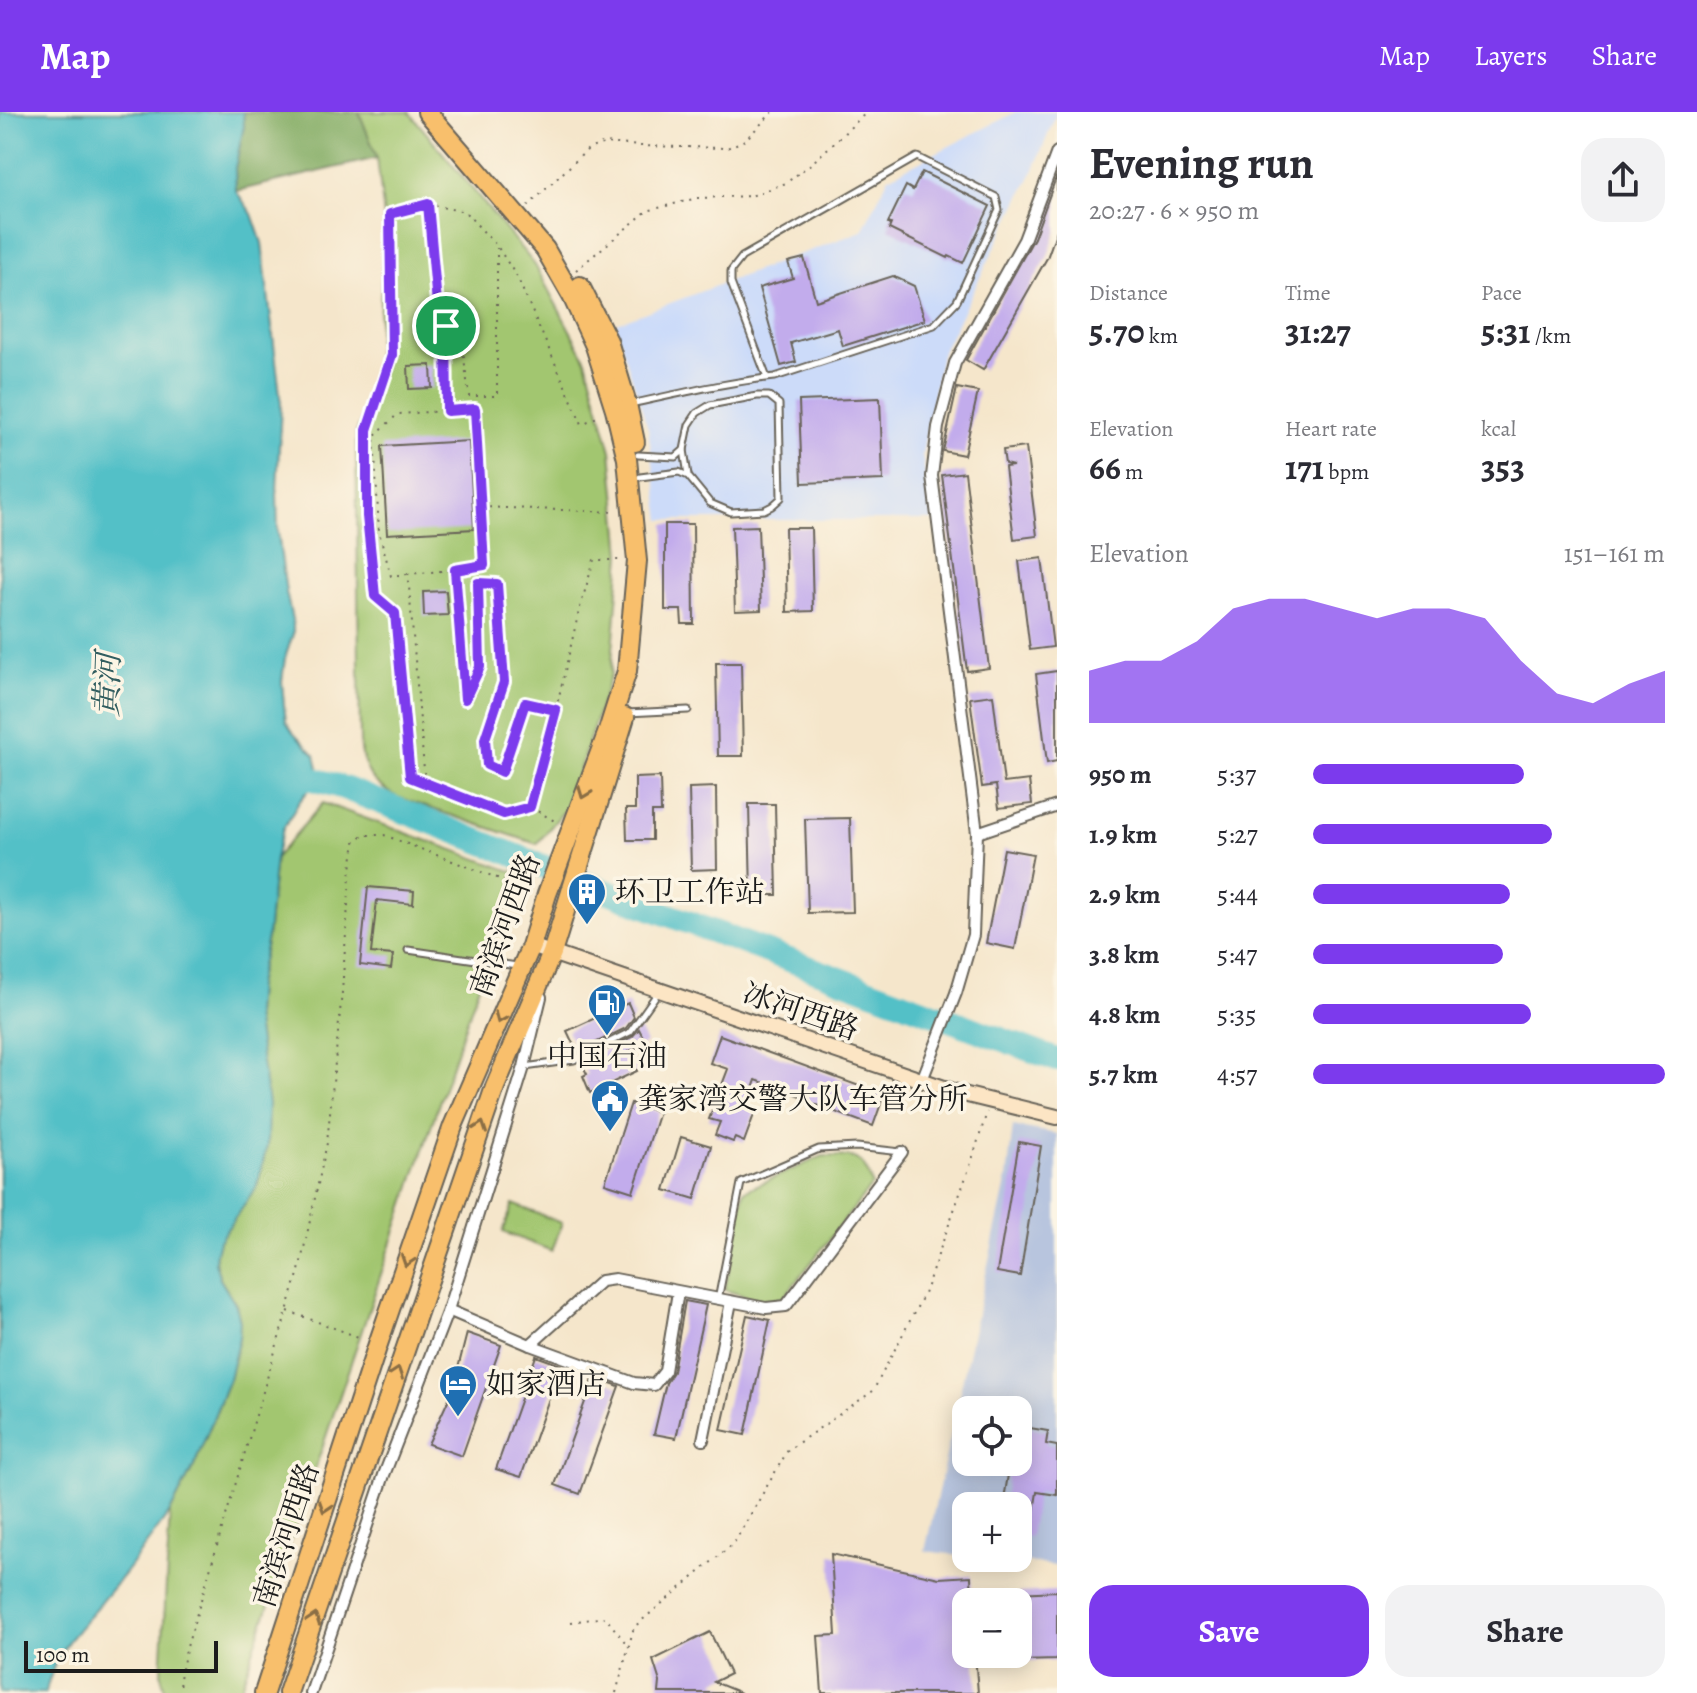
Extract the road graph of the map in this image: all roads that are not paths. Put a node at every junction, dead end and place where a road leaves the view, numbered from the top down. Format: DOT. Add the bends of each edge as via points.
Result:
graph roads {
  1 [pos="427,112"];
  2 [pos="441,112"];
  3 [pos="1057,152"];
  4 [pos="767,378"];
  5 [pos="621,406"];
  6 [pos="684,450"];
  7 [pos="638,455"];
  8 [pos="688,476"];
  9 [pos="640,477"];
  10 [pos="688,710"];
  11 [pos="626,713"];
  12 [pos="1057,806"];
  13 [pos="977,833"];
  14 [pos="531,946"];
  15 [pos="408,950"];
  16 [pos="552,953"];
  17 [pos="522,966"];
  18 [pos="660,990"];
  19 [pos="524,1067"];
  20 [pos="922,1080"];
  21 [pos="1057,1117"];
  22 [pos="902,1152"];
  23 [pos="678,1292"];
  24 [pos="718,1300"];
  25 [pos="731,1302"];
  26 [pos="448,1310"];
  27 [pos="530,1345"];
  28 [pos="703,1440"];
  29 [pos="264,1693"];
  30 [pos="288,1693"];
  31 [pos="311,1693"];
  1 -- 5 [label="highway, 南滨河西路" via="545,249"];
  2 -- 5 [label="highway, 南滨河西路" via="553,241 608,341"];
  3 -- 13 [label="street" via="1024,240 955,363 932,476"];
  4 -- 4 [label="lane" via="934,325 957,301 999,210 996,197 917,157 742,257 731,271 731,283"];
  4 -- 5 [label="lane"];
  5 -- 7 [label="highway, 南滨河西路"];
  5 -- 14 [label="highway, 南滨河西路, one-way" via="637,561 627,671"];
  6 -- 7 [label="lane" via="676,457"];
  6 -- 8 [label="lane"];
  6 -- 8 [label="lane" via="689,425 710,405 757,396 769,396 779,404 781,498 772,506 731,512 710,503"];
  7 -- 9 [label="highway, 南滨河西路"];
  8 -- 9 [label="lane" via="679,472"];
  9 -- 11 [label="highway, 南滨河西路" via="647,560 637,673"];
  10 -- 11 [label="lane"];
  11 -- 16 [label="highway, 南滨河西路"];
  12 -- 13 [label="street"];
  13 -- 20 [label="street" via="973,935"];
  14 -- 16 [label="main road, 冰河西路"];
  14 -- 17 [label="highway, 南滨河西路"];
  15 -- 17 [label="lane"];
  16 -- 18 [label="main road, 冰河西路"];
  16 -- 19 [label="street, 南滨河西路"];
  30 -- 16 [label="highway, 南滨河西路, one-way" via="495,1087"];
  17 -- 29 [label="highway, 南滨河西路, one-way" via="453,1126"];
  18 -- 19 [label="lane" via="630,1032 574,1060"];
  18 -- 20 [label="main road, 冰河西路"];
  19 -- 26 [label="street, 南滨河西路"];
  20 -- 21 [label="main road, 冰河西路"];
  22 -- 24 [label="lane" via="819,1149 741,1183"];
  22 -- 25 [label="street" via="786,1306"];
  23 -- 24 [label="street"];
  23 -- 27 [label="street" via="601,1281"];
  23 -- 27 [label="street" via="665,1371 654,1385 634,1383"];
  24 -- 25 [label="street"];
  25 -- 28 [label="street"];
  26 -- 27 [label="street"];
  26 -- 31 [label="street, 南滨河西路" via="384,1475"];
}
